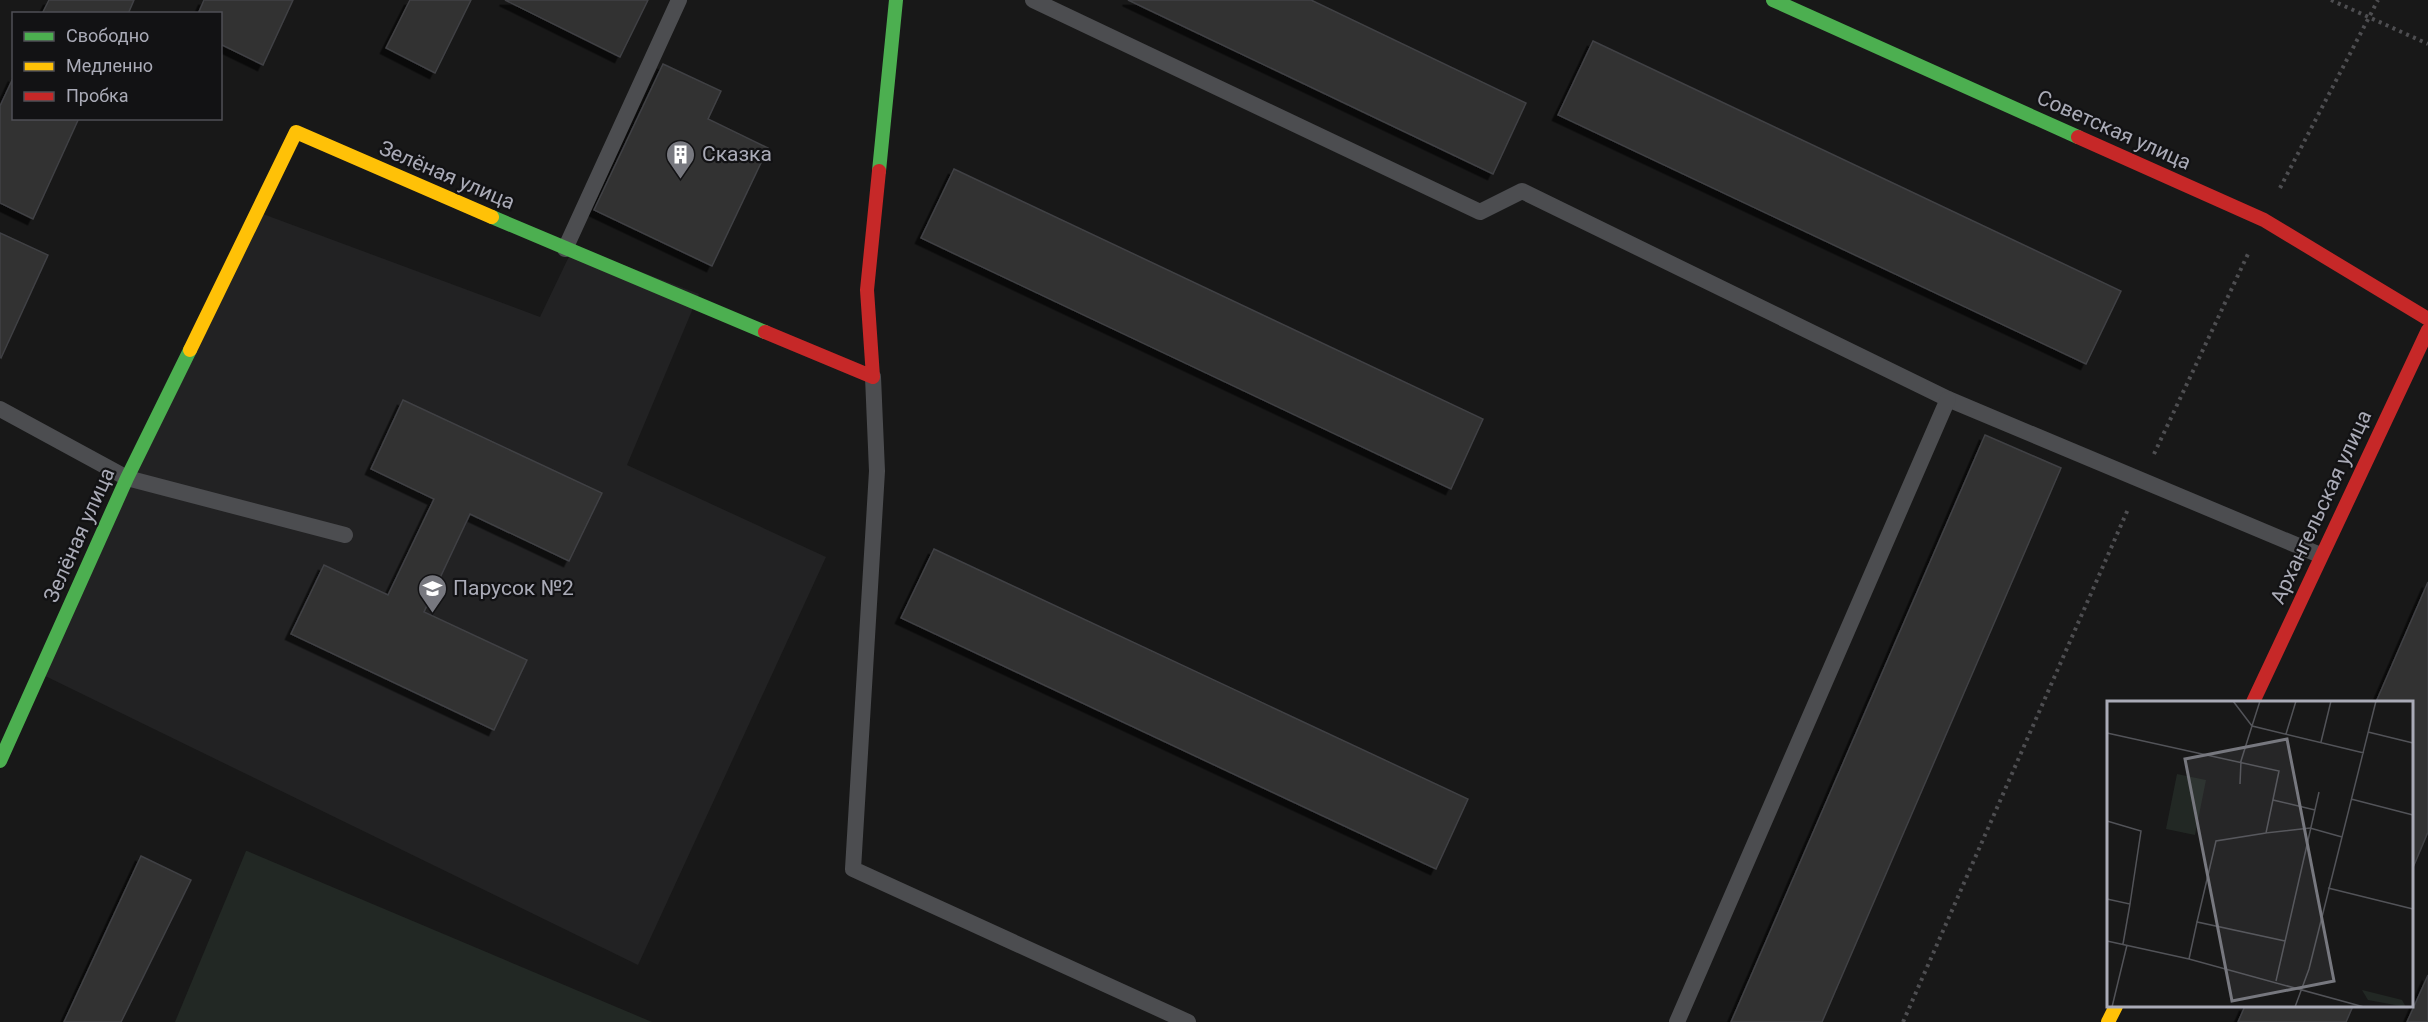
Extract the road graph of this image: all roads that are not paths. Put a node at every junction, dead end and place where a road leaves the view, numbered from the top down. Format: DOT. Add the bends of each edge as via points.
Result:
graph roads {
  1 [pos="679,0"];
  2 [pos="896,0"];
  3 [pos="1033,0"];
  4 [pos="1773,0"];
  5 [pos="565,249"];
  6 [pos="2428,319"];
  7 [pos="2428,330"];
  8 [pos="873,377"];
  9 [pos="1948,399"];
  10 [pos="0,409"];
  11 [pos="127,478"];
  12 [pos="345,535"];
  13 [pos="2320,555"];
  14 [pos="2253,701"];
  15 [pos="0,761"];
  16 [pos="2115,1007"];
  17 [pos="1188,1022"];
  18 [pos="1677,1022"];
  19 [pos="2108,1022"];
  1 -- 5 [label="lane"];
  2 -- 8 [label="street" via="867,290"];
  3 -- 9 [label="lane" via="1480,212 1522,191"];
  4 -- 6 [label="street, Советская улица" via="2264,220"];
  5 -- 8 [label="street, Зелёная улица"];
  5 -- 11 [label="street, Зелёная улица" via="296,132"];
  7 -- 13 [label="street, Архангельская улица"];
  8 -- 17 [label="lane" via="877,471 853,868"];
  9 -- 13 [label="lane"];
  9 -- 18 [label="lane"];
  10 -- 11 [label="lane"];
  11 -- 12 [label="lane"];
  11 -- 15 [label="street, Зелёная улица"];
  13 -- 14 [label="street, Архангельская улица"];
  16 -- 19 [label="street"];
}
